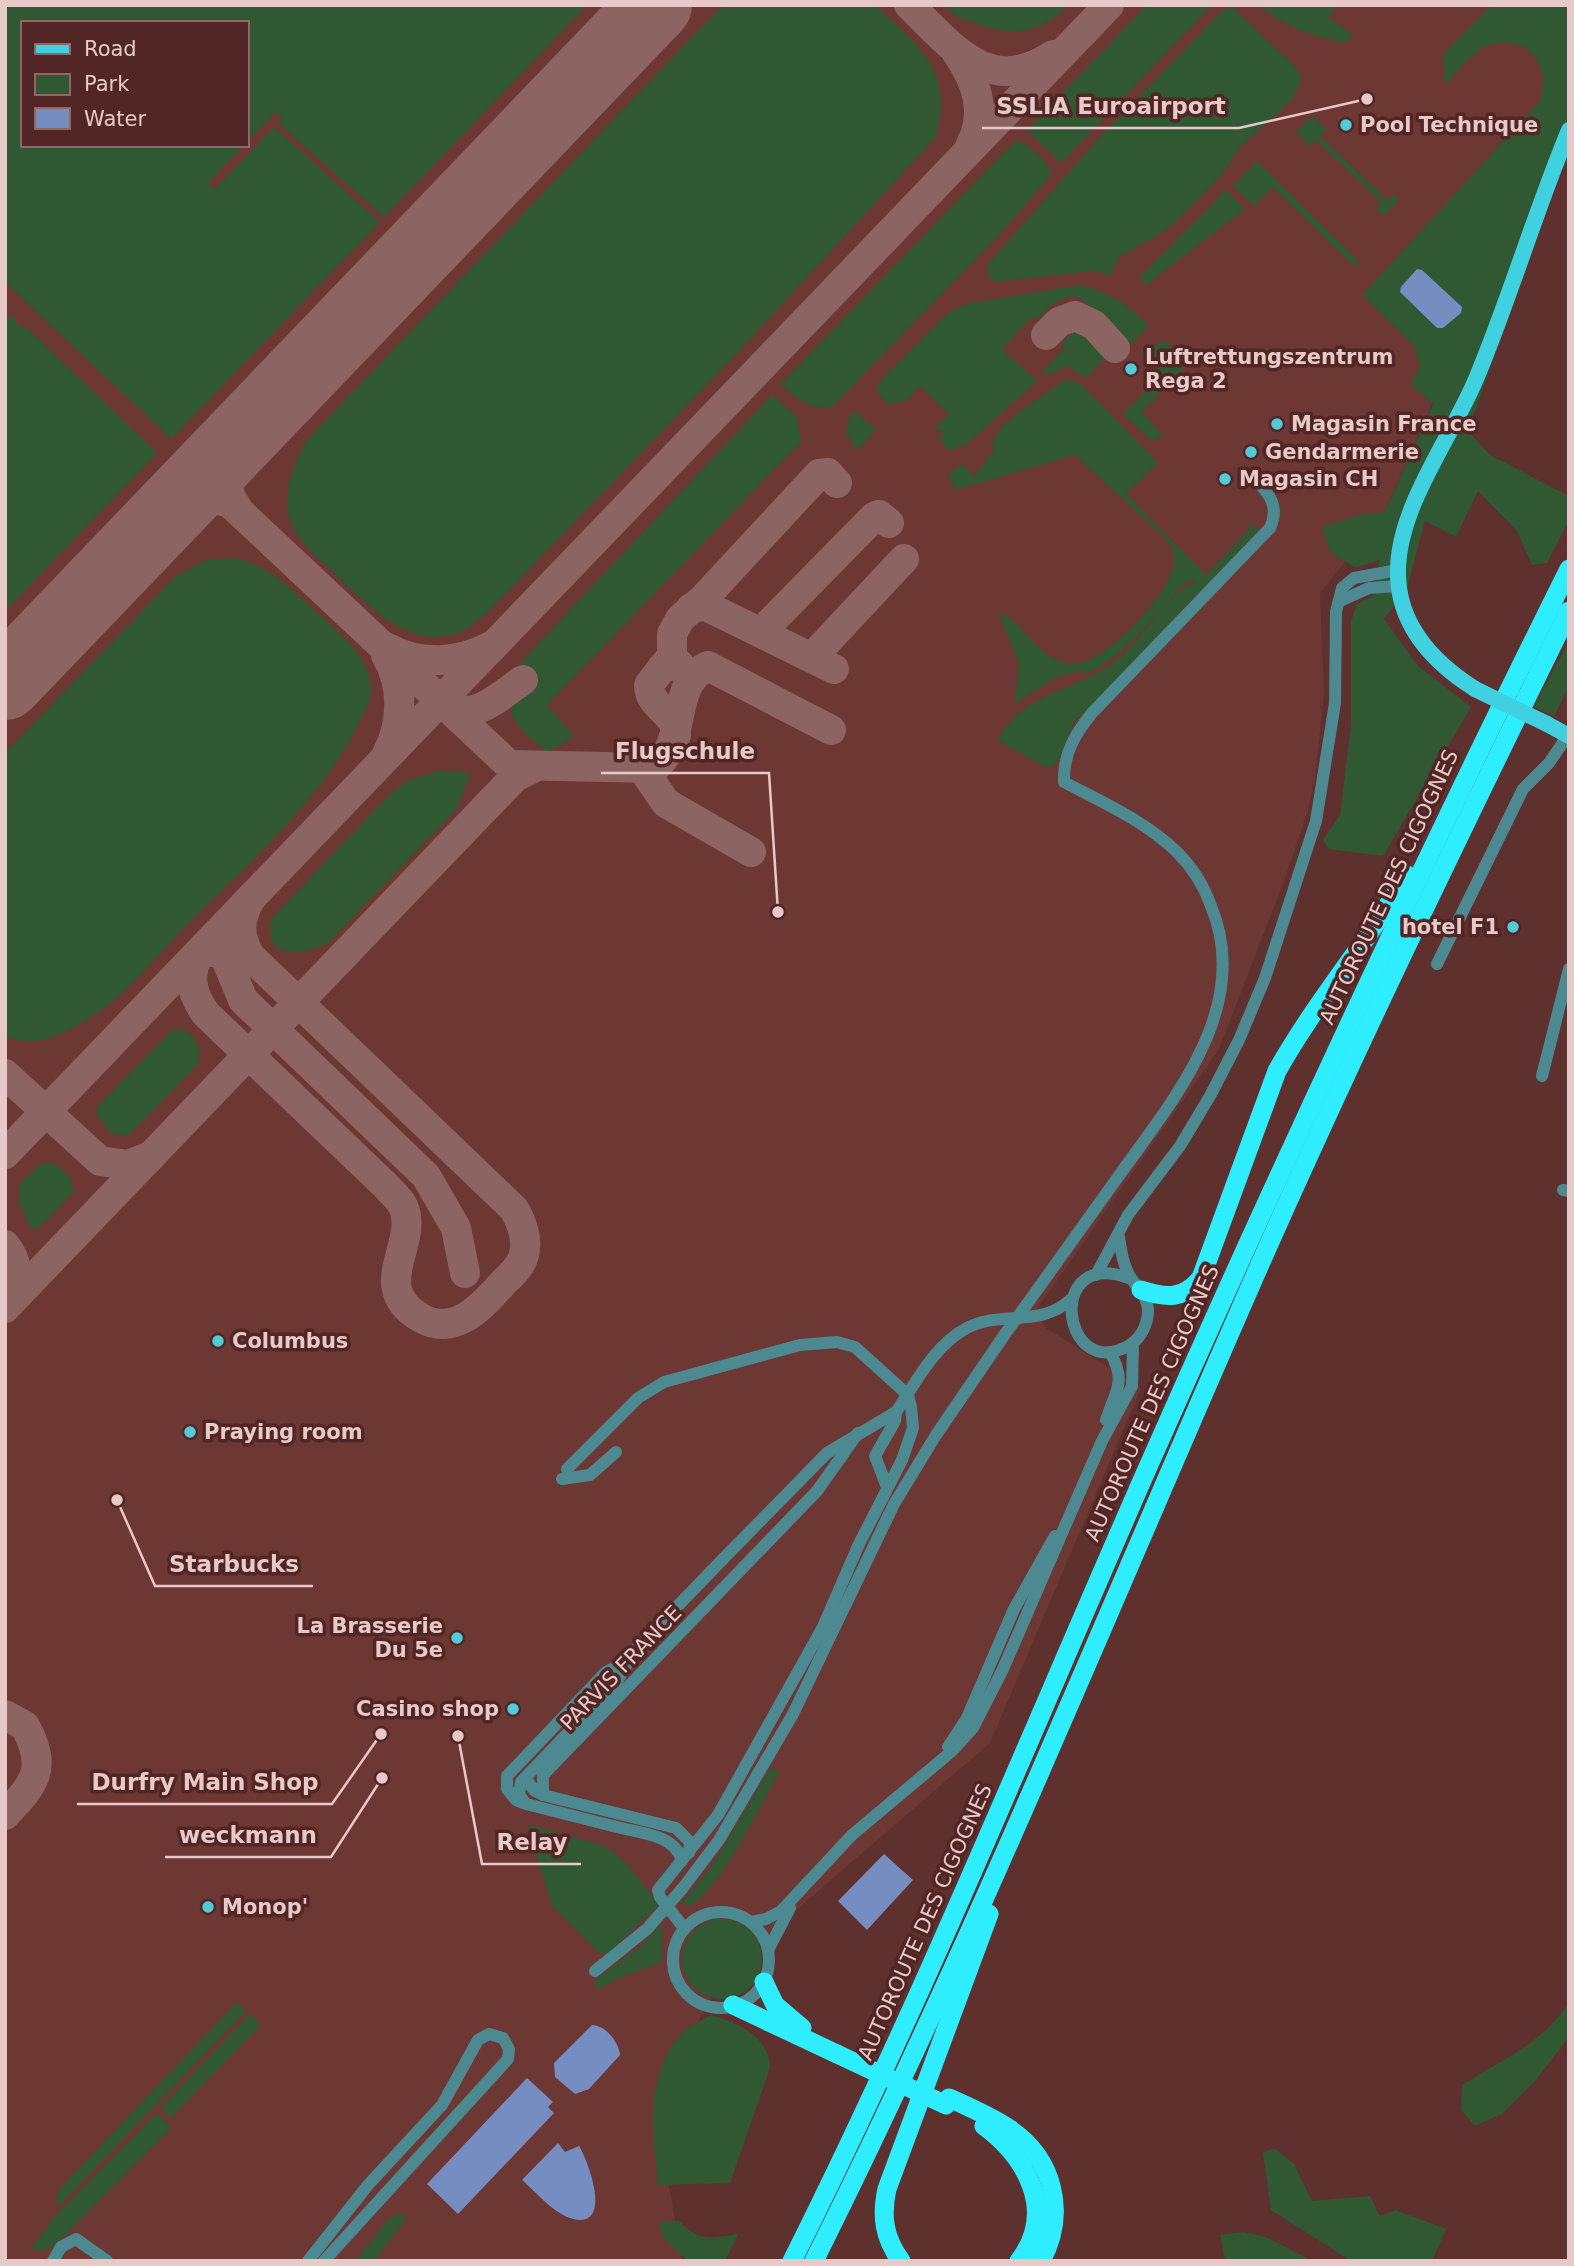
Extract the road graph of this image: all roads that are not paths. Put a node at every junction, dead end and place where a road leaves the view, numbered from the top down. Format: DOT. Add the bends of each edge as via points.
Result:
graph roads {
  1 [pos="1569,130"];
  2 [pos="1254,478"];
  3 [pos="1569,569"];
  4 [pos="1399,578"];
  5 [pos="1569,611"];
  6 [pos="1569,735"];
  7 [pos="1440,829"];
  8 [pos="1437,964"];
  9 [pos="1569,969"];
  10 [pos="1542,1076"];
  11 [pos="1119,1237"];
  12 [pos="1096,1275"];
  13 [pos="1136,1284"];
  14 [pos="1071,1299"];
  15 [pos="1133,1343"];
  16 [pos="1110,1352"];
  17 [pos="908,1395"];
  18 [pos="896,1412"];
  19 [pos="858,1433"];
  20 [pos="1102,1441"];
  21 [pos="615,1452"];
  22 [pos="887,1487"];
  23 [pos="1069,1515"];
  24 [pos="723,1565"];
  25 [pos="739,1573"];
  26 [pos="998,1645"];
  27 [pos="1003,1669"];
  28 [pos="930,1768"];
  29 [pos="527,1782"];
  30 [pos="543,1794"];
  31 [pos="1024,1811"];
  32 [pos="685,1857"];
  33 [pos="800,1893"];
  34 [pos="751,1922"];
  35 [pos="684,1928"];
  36 [pos="768,1950"];
  37 [pos="594,1971"];
  38 [pos="764,1982"];
  39 [pos="733,2005"];
  40 [pos="838,2051"];
  41 [pos="948,2101"];
  42 [pos="53,2261"];
  43 [pos="107,2261"];
  44 [pos="307,2261"];
  45 [pos="324,2261"];
  46 [pos="792,2261"];
  47 [pos="814,2261"];
  48 [pos="901,2261"];
  49 [pos="1019,2261"];
  50 [pos="1041,2261"];
  1 -- 4 [label="main road" via="1476,379 1403,533"];
  2 -- 37 [label="street, bridge" via="1275,506 1270,528 1092,713 1063,762 1065,782 1155,832 1180,854 1207,894 1224,965 1220,1000 1207,1038 1178,1093 1005,1334 894,1504 793,1714 719,1840 647,1929"];
  3 -- 7 [label="highway, AUTOROUTE DES CIGOGNES"];
  4 -- 6 [label="main road, bridge" via="1407,616 1418,638 1445,667 1475,689"];
  4 -- 11 [label="street" via="1354,578 1342,588 1334,645 1335,703 1316,821 1265,978 1210,1096 1180,1146 1128,1215"];
  5 -- 31 [label="highway, AUTOROUTE DES CIGOGNES" via="1264,1255"];
  6 -- 8 [label="street" via="1523,789"];
  7 -- 13 [label="highway" via="1277,1071 1201,1278 1179,1296 1163,1297"];
  7 -- 46 [label="highway, AUTOROUTE DES CIGOGNES" via="1245,1247 854,2137"];
  9 -- 10 [label="street"];
  11 -- 12 [label="street"];
  11 -- 13 [label="street"];
  12 -- 13 [label="street" via="1108,1273"];
  12 -- 14 [label="street" via="1085,1280"];
  13 -- 15 [label="street" via="1148,1312"];
  14 -- 16 [label="street" via="1072,1324 1078,1336 1098,1350"];
  14 -- 17 [label="street" via="1050,1315 999,1319 965,1329 931,1360"];
  15 -- 16 [label="street"];
  15 -- 20 [label="street" via="1132,1387"];
  16 -- 20 [label="street" via="1121,1379"];
  17 -- 18 [label="street"];
  17 -- 21 [label="street" via="849,1344 800,1345 664,1382 638,1398 565,1474 590,1475"];
  17 -- 22 [label="street" via="913,1428"];
  18 -- 19 [label="street"];
  18 -- 22 [label="street" via="875,1456"];
  19 -- 24 [label="street" via="827,1453"];
  19 -- 25 [label="street, PARVIS FRANCE" via="817,1491"];
  20 -- 23 [label="street"];
  22 -- 32 [label="street" via="788,1693 718,1815"];
  23 -- 26 [label="street"];
  23 -- 27 [label="street"];
  24 -- 25 [label="street"];
  24 -- 32 [label="street, bridge" via="636,1649 616,1683 521,1782 519,1795 526,1804 668,1841"];
  25 -- 30 [label="street, PARVIS FRANCE" via="543,1775"];
  26 -- 27 [label="street"];
  26 -- 28 [label="street" via="967,1718"];
  27 -- 28 [label="street" via="973,1728"];
  28 -- 33 [label="street" via="852,1835"];
  29 -- 30 [label="street"];
  30 -- 32 [label="street" via="676,1828 690,1842"];
  31 -- 47 [label="highway, AUTOROUTE DES CIGOGNES"];
  31 -- 48 [label="highway" via="892,2169 883,2215 890,2243"];
  32 -- 35 [label="street" via="658,1890"];
  33 -- 34 [label="street" via="774,1916"];
  33 -- 36 [label="street"];
  34 -- 35 [label="street" via="728,1911 703,1915"];
  34 -- 36 [label="street"];
  35 -- 39 [label="street" via="672,1957 680,1986 699,2003 724,2008"];
  36 -- 38 [label="street"];
  38 -- 39 [label="street" via="751,1997"];
  38 -- 40 [label="highway" via="782,2013"];
  39 -- 40 [label="highway"];
  40 -- 41 [label="highway, bridge"];
  41 -- 49 [label="highway" via="1007,2144 1031,2182 1036,2227"];
  41 -- 50 [label="highway" via="1015,2133 1045,2167 1055,2210 1051,2239"];
  42 -- 43 [label="street" via="61,2247 76,2239"];
  44 -- 45 [label="street" via="368,2185 442,2105 478,2040 489,2034 503,2038 508,2059"];
}
